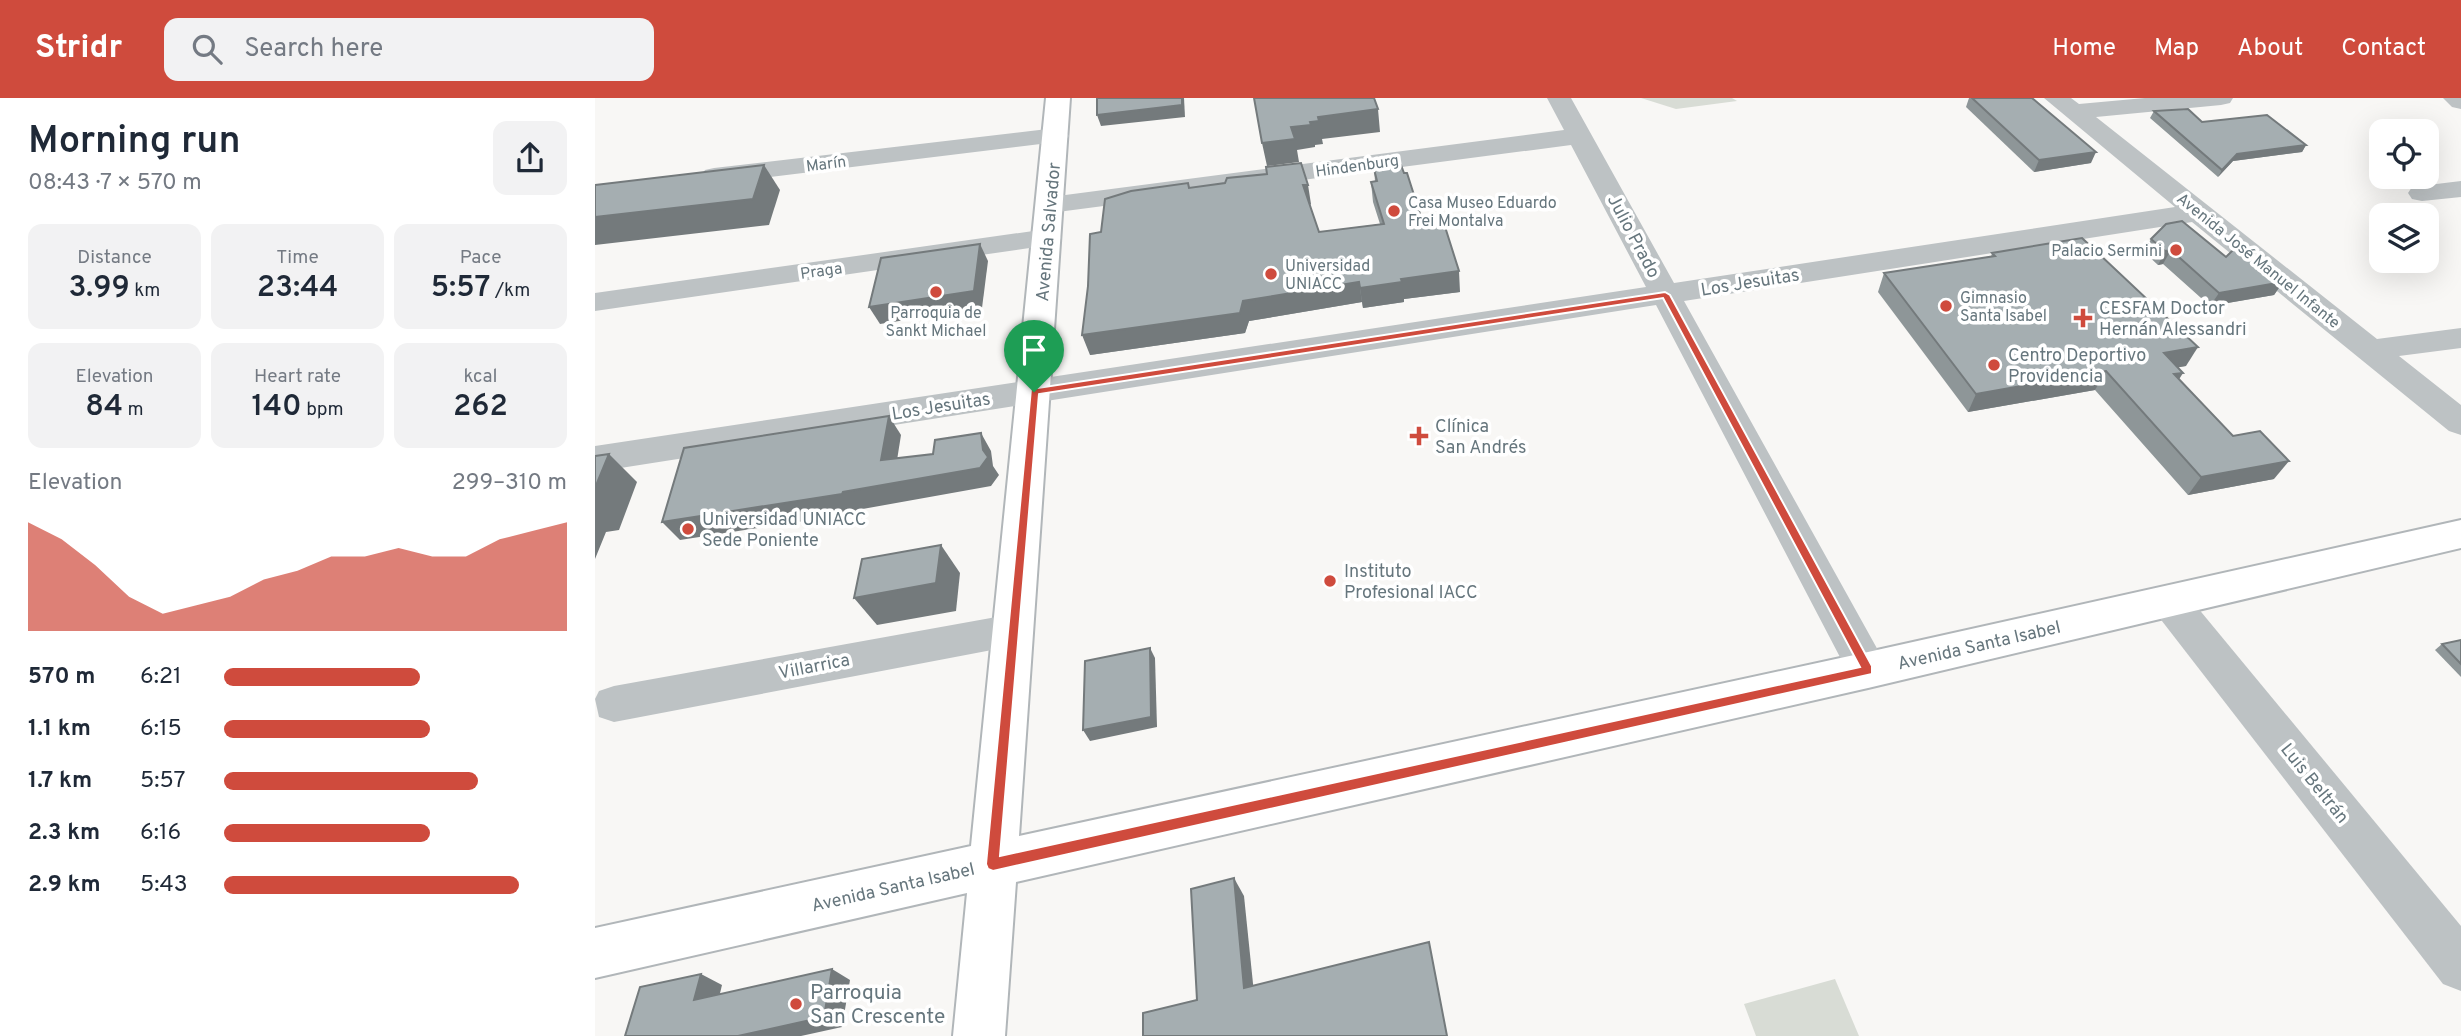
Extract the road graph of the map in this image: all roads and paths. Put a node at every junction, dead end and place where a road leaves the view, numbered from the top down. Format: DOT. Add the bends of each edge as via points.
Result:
graph roads {
  1 [pos="1058,98"];
  2 [pos="1559,98"];
  3 [pos="2221,98"];
  4 [pos="2455,98"];
  5 [pos="2461,102"];
  6 [pos="2065,105"];
  7 [pos="1056,136"];
  8 [pos="1579,136"];
  9 [pos="690,179"];
  10 [pos="2461,189"];
  11 [pos="2422,193"];
  12 [pos="1050,205"];
  13 [pos="2200,212"];
  14 [pos="1047,238"];
  15 [pos="1665,295"];
  16 [pos="595,302"];
  17 [pos="2461,338"];
  18 [pos="2369,350"];
  19 [pos="1034,392"];
  20 [pos="2461,423"];
  21 [pos="595,459"];
  22 [pos="2461,534"];
  23 [pos="2169,601"];
  24 [pos="1013,630"];
  25 [pos="1868,670"];
  26 [pos="614,704"];
  27 [pos="993,864"];
  28 [pos="595,953"];
  29 [pos="2461,966"];
  30 [pos="979,1036"];
  1 -- 7 [label="main road, Avenida Salvador"];
  2 -- 8 [label="street, Julio Prado"];
  3 -- 6 [label="street"];
  4 -- 5 [label="street"];
  6 -- 13 [label="street, Avenida José Manuel Infante"];
  7 -- 9 [label="street, Marín"];
  7 -- 12 [label="main road, Avenida Salvador"];
  8 -- 12 [label="street, Hindenburg"];
  8 -- 15 [label="street, Julio Prado"];
  10 -- 11 [label="street"];
  12 -- 14 [label="main road, Avenida Salvador"];
  13 -- 15 [label="street, Los Jesuitas"];
  13 -- 18 [label="street, Avenida José Manuel Infante"];
  14 -- 16 [label="street, Praga"];
  14 -- 19 [label="main road, Avenida Salvador"];
  15 -- 19 [label="street, Los Jesuitas"];
  15 -- 25 [label="street, Julio Prado"];
  17 -- 18 [label="street"];
  18 -- 20 [label="street, Avenida José Manuel Infante"];
  19 -- 21 [label="street, Los Jesuitas"];
  19 -- 24 [label="main road, Avenida Salvador"];
  22 -- 23 [label="main road, Avenida Santa Isabel"];
  23 -- 25 [label="main road, Avenida Santa Isabel"];
  23 -- 29 [label="street, Luis Beltrán"];
  24 -- 26 [label="street, Villarrica"];
  24 -- 27 [label="main road, Avenida Salvador"];
  25 -- 27 [label="main road, Avenida Santa Isabel"];
  27 -- 28 [label="main road, Avenida Santa Isabel"];
  27 -- 30 [label="main road, Avenida Salvador"];
}
